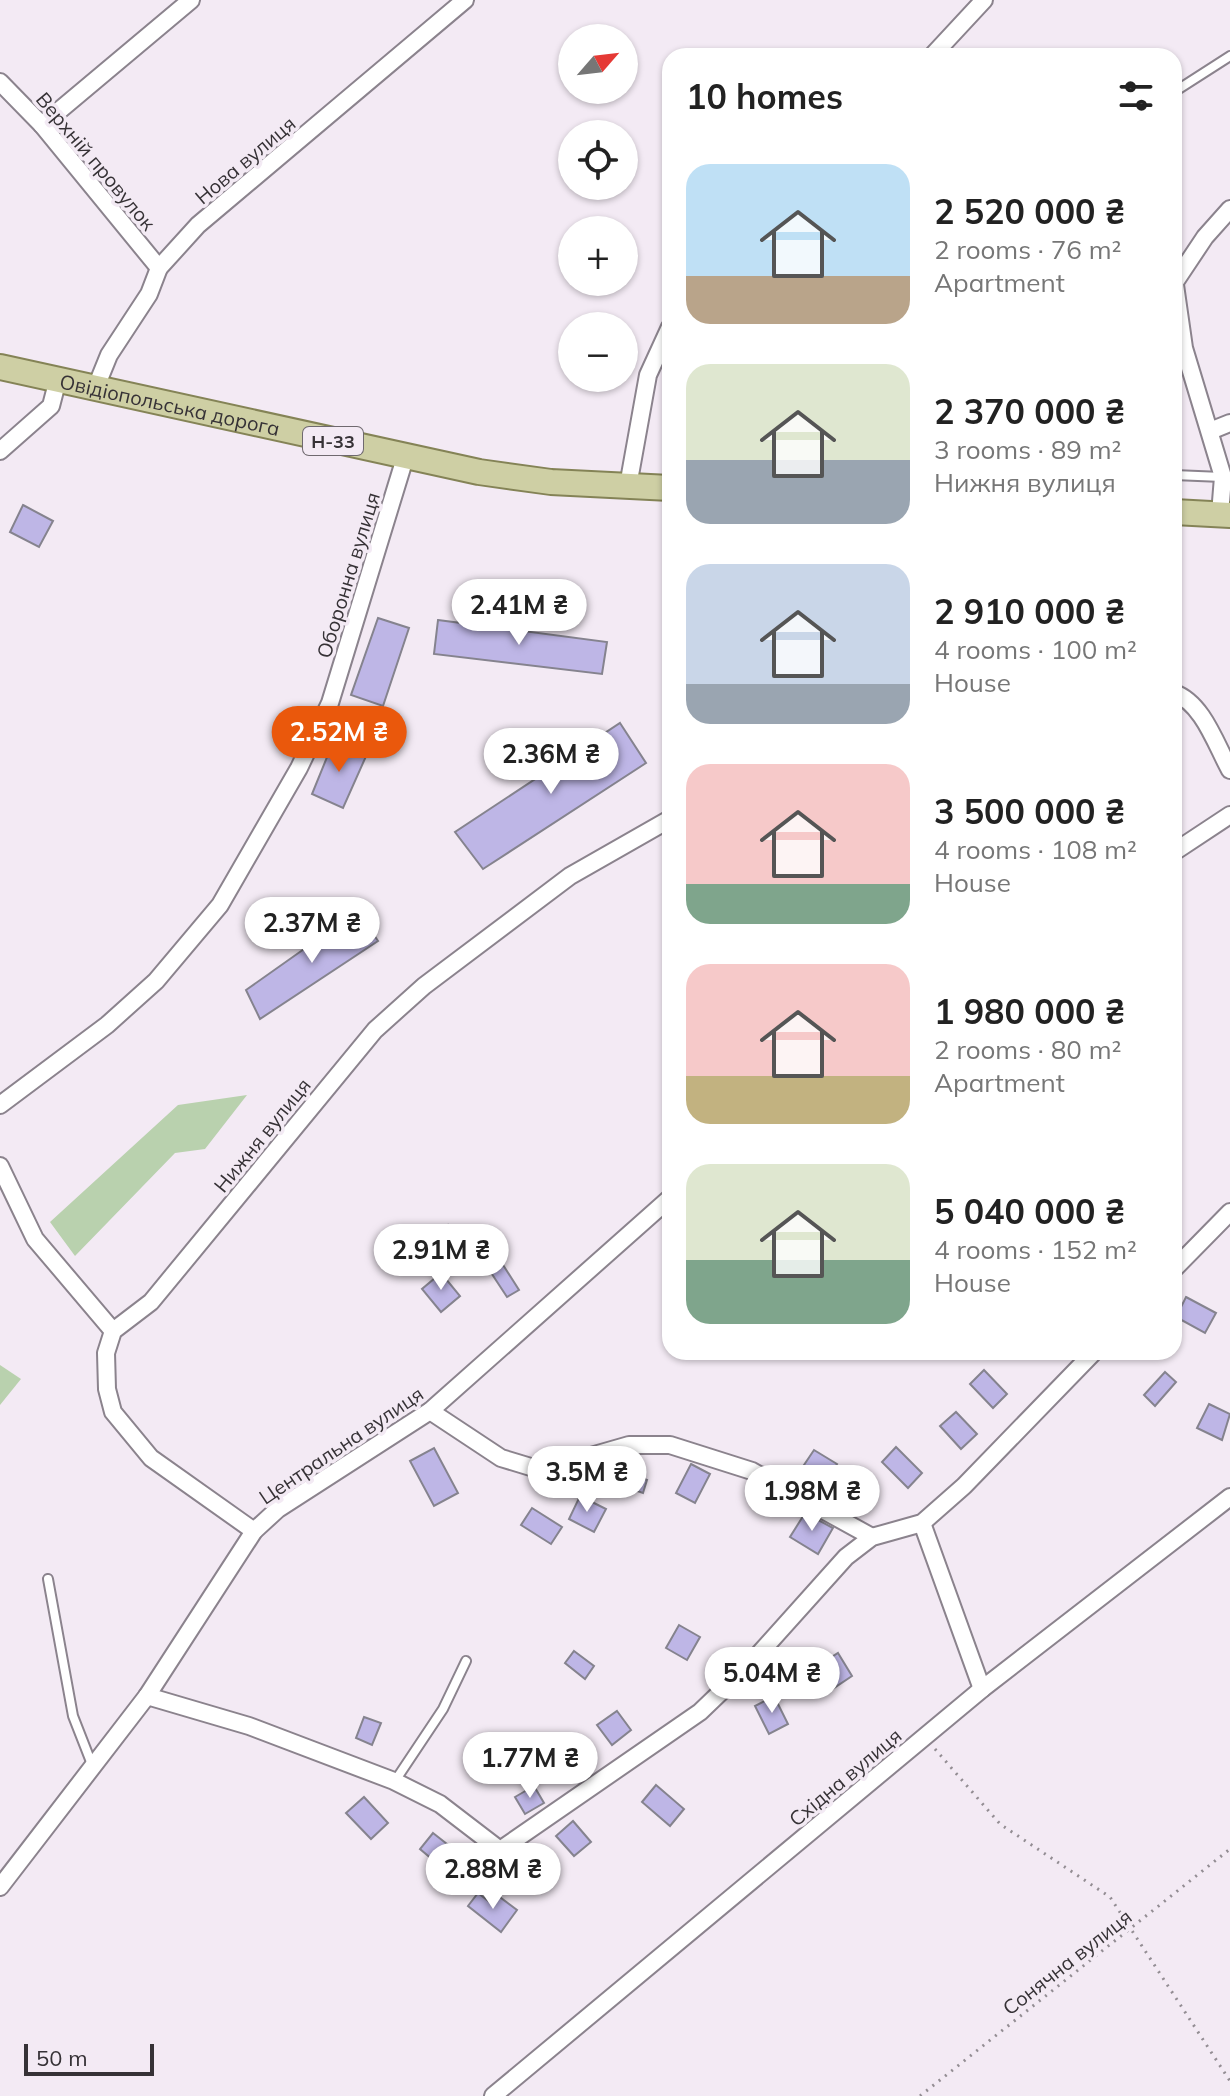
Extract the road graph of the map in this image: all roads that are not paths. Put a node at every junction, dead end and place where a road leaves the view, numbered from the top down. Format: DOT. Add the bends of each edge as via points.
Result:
graph roads {
  1 [pos="191,0"];
  2 [pos="465,0"];
  3 [pos="984,0"];
  4 [pos="939,48"];
  5 [pos="1230,56"];
  6 [pos="0,82"];
  7 [pos="1182,87"];
  8 [pos="42,125"];
  9 [pos="1230,209"];
  10 [pos="159,268"];
  11 [pos="1182,270"];
  12 [pos="1182,333"];
  13 [pos="662,344"];
  14 [pos="0,367"];
  15 [pos="58,379"];
  16 [pos="96,387"];
  17 [pos="1230,423"];
  18 [pos="1210,431"];
  19 [pos="0,451"];
  20 [pos="405,458"];
  21 [pos="1182,475"];
  22 [pos="1223,477"];
  23 [pos="628,486"];
  24 [pos="662,488"];
  25 [pos="1182,512"];
  26 [pos="1225,514"];
  27 [pos="1182,698"];
  28 [pos="1230,770"];
  29 [pos="1230,815"];
  30 [pos="662,824"];
  31 [pos="1182,847"];
  32 [pos="0,1105"];
  33 [pos="0,1166"];
  34 [pos="662,1205"];
  35 [pos="1230,1212"];
  36 [pos="1182,1261"];
  37 [pos="113,1331"];
  38 [pos="1086,1360"];
  39 [pos="430,1411"];
  40 [pos="1230,1497"];
  41 [pos="922,1523"];
  42 [pos="254,1531"];
  43 [pos="872,1537"];
  44 [pos="48,1579"];
  45 [pos="466,1661"];
  46 [pos="982,1689"];
  47 [pos="147,1696"];
  48 [pos="93,1767"];
  49 [pos="394,1781"];
  50 [pos="0,1887"];
  51 [pos="493,2096"];
  1 -- 8 [label="street"];
  2 -- 10 [label="street, Нова вулиця" via="198,225"];
  3 -- 4 [label="street"];
  5 -- 7 [label="lane"];
  6 -- 8 [label="street, Верхній провулок"];
  8 -- 10 [label="street, Верхній провулок"];
  9 -- 11 [label="street"];
  10 -- 16 [label="street, Нова вулиця"];
  12 -- 18 [label="street"];
  13 -- 23 [label="street" via="648,375"];
  14 -- 15 [label="main road, Овідіопольська дорога / Н-33"];
  15 -- 16 [label="main road, Овідіопольська дорога / Н-33"];
  15 -- 19 [label="street" via="51,406"];
  16 -- 20 [label="main road, Овідіопольська дорога / Н-33"];
  17 -- 18 [label="street"];
  18 -- 22 [label="street"];
  20 -- 23 [label="main road, Овідіопольська дорога / Н-33" via="528,480"];
  20 -- 32 [label="street, Оборонна вулиця" via="330,703 220,905 156,981"];
  21 -- 22 [label="lane"];
  22 -- 26 [label="street"];
  23 -- 24 [label="main road, Овідіопольська дорога / Н-33"];
  25 -- 26 [label="main road"];
  27 -- 28 [label="street" via="1199,713"];
  29 -- 31 [label="street"];
  30 -- 37 [label="street, Нижня вулиця" via="570,876 424,986 375,1030 151,1302"];
  33 -- 37 [label="street" via="35,1239"];
  34 -- 39 [label="street, Центральна вулиця"];
  35 -- 36 [label="street"];
  37 -- 42 [label="street" via="106,1353 107,1389 113,1412 126,1431 151,1458"];
  38 -- 41 [label="street"];
  39 -- 42 [label="street, Центральна вулиця" via="278,1509"];
  39 -- 43 [label="street" via="501,1458 534,1468 629,1445 670,1445 752,1471"];
  40 -- 46 [label="street, Східна вулиця"];
  41 -- 43 [label="street"];
  41 -- 46 [label="street"];
  42 -- 47 [label="street, Центральна вулиця"];
  43 -- 49 [label="street" via="846,1557 700,1712 500,1850 440,1804"];
  44 -- 48 [label="lane" via="73,1716"];
  45 -- 49 [label="lane" via="443,1709"];
  46 -- 51 [label="street, Східна вулиця"];
  47 -- 48 [label="street, Центральна вулиця"];
  47 -- 49 [label="street" via="276,1735"];
  48 -- 50 [label="street, Центральна вулиця"];
}
